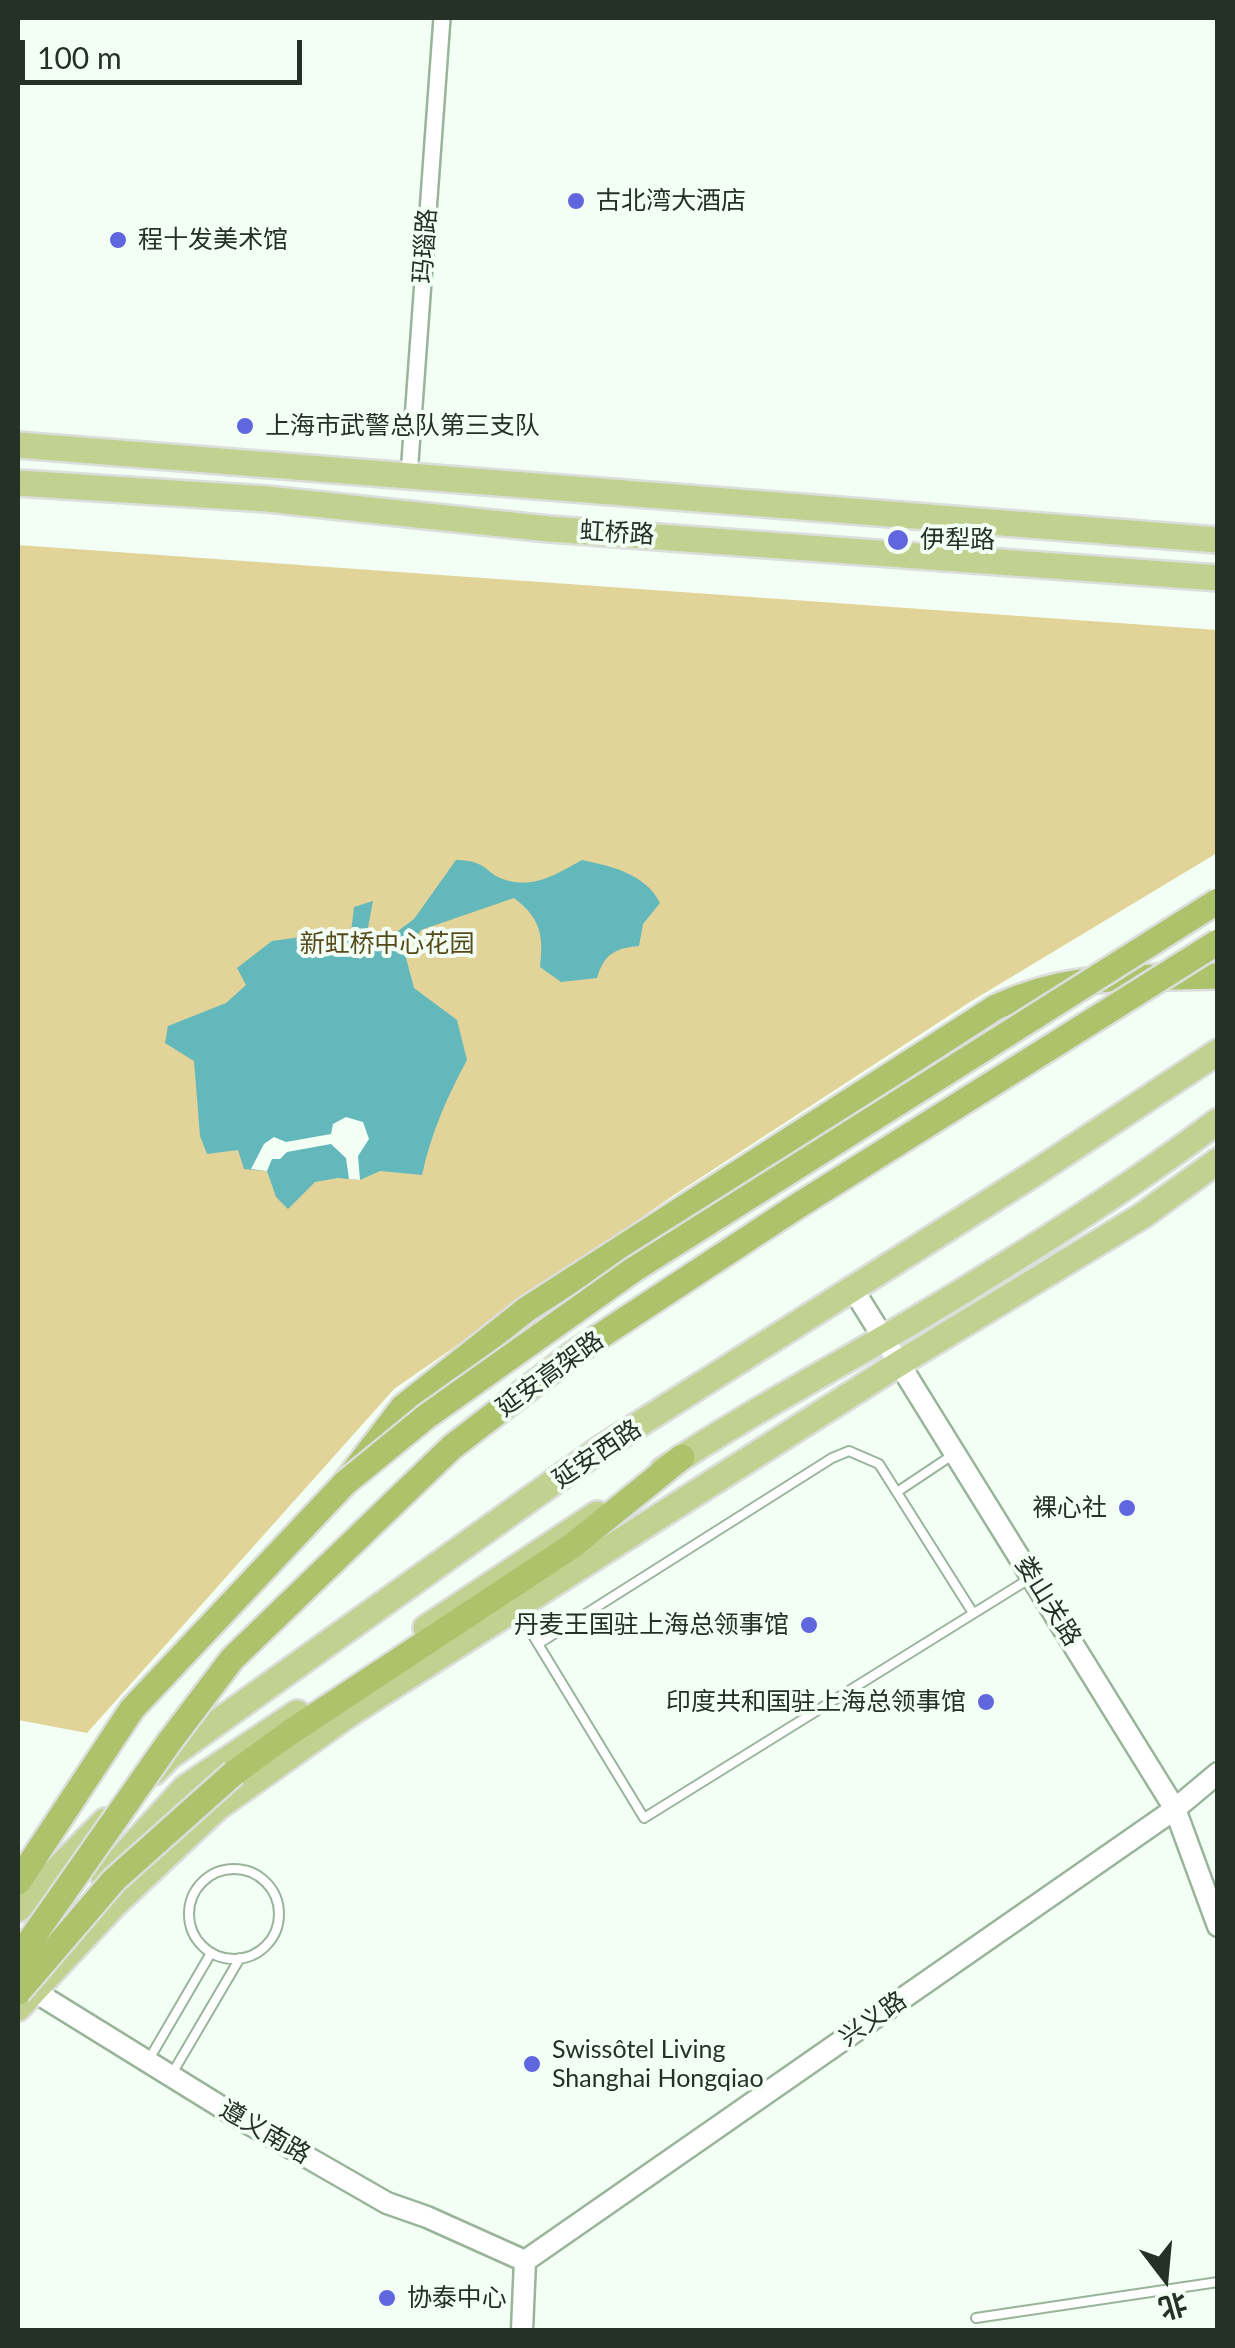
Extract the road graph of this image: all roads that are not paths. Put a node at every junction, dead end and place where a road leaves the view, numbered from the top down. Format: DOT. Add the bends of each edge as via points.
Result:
graph roads {
  1 [pos="442,18"];
  2 [pos="18,445"];
  3 [pos="408,475"];
  4 [pos="18,483"];
  5 [pos="1218,540"];
  6 [pos="1218,578"];
  7 [pos="1218,901"];
  8 [pos="1218,942"];
  9 [pos="1218,976"];
  10 [pos="1218,1052"];
  11 [pos="1218,1121"];
  12 [pos="1218,1161"];
  13 [pos="854,1289"];
  14 [pos="885,1337"];
  15 [pos="900,1363"];
  16 [pos="956,1452"];
  17 [pos="682,1457"];
  18 [pos="345,1483"];
  19 [pos="896,1492"];
  20 [pos="1032,1577"];
  21 [pos="516,1608"];
  22 [pos="973,1613"];
  23 [pos="538,1644"];
  24 [pos="1218,1773"];
  25 [pos="1175,1809"];
  26 [pos="30,1883"];
  27 [pos="18,1909"];
  28 [pos="1218,1926"];
  29 [pos="18,1930"];
  30 [pos="211,1952"];
  31 [pos="18,1958"];
  32 [pos="240,1958"];
  33 [pos="21,1989"];
  34 [pos="148,2062"];
  35 [pos="170,2076"];
  36 [pos="525,2261"];
  37 [pos="1218,2282"];
  38 [pos="976,2318"];
  39 [pos="522,2330"];
  1 -- 3 [label="street, 玛瑙路"];
  2 -- 3 [label="main road, 虹桥路"];
  3 -- 5 [label="main road, 虹桥路"];
  4 -- 6 [label="main road, 虹桥路"];
  7 -- 18 [label="highway, 延安高架路, bridge" via="633,1270 427,1416"];
  8 -- 31 [label="highway, 延安高架路, bridge" via="572,1354 452,1448 232,1658"];
  9 -- 18 [label="highway, bridge" via="1105,978 1031,991 983,1015 528,1309 403,1406"];
  10 -- 13 [label="main road, 延安西路"];
  11 -- 14 [label="main road, 延安西路"];
  12 -- 15 [label="main road" via="1142,1216"];
  13 -- 14 [label="street, 娄山关路"];
  13 -- 26 [label="main road, 延安西路" via="600,1450 170,1756"];
  14 -- 15 [label="street, 娄山关路"];
  14 -- 17 [label="main road, 延安西路"];
  15 -- 16 [label="street, 娄山关路"];
  15 -- 21 [label="main road"];
  16 -- 19 [label="lane"];
  16 -- 20 [label="street, 娄山关路"];
  17 -- 33 [label="highway, bridge" via="572,1546 234,1773 114,1880"];
  17 -- 33 [label="main road, 延安西路" via="185,1788"];
  18 -- 26 [label="highway, 延安高架路" via="132,1709"];
  19 -- 22 [label="lane"];
  19 -- 23 [label="lane" via="865,1455 849,1451 832,1458"];
  20 -- 22 [label="lane"];
  20 -- 25 [label="street, 娄山关路"];
  21 -- 23 [label="lane"];
  21 -- 33 [label="main road" via="218,1807"];
  22 -- 23 [label="lane" via="644,1818"];
  24 -- 25 [label="street, 兴义路"];
  25 -- 28 [label="street, 娄山关路"];
  25 -- 36 [label="street, 兴义路"];
  26 -- 27 [label="main road, 延安西路"];
  26 -- 29 [label="main road"];
  30 -- 32 [label="lane"];
  30 -- 32 [label="lane" via="192,1929 191,1899 210,1875 240,1868 266,1882 279,1907 274,1935"];
  30 -- 34 [label="lane"];
  32 -- 35 [label="lane"];
  33 -- 34 [label="street, 遵义南路"];
  34 -- 35 [label="street, 遵义南路"];
  35 -- 36 [label="street, 遵义南路" via="386,2203"];
  36 -- 39 [label="street"];
  37 -- 38 [label="lane"];
}
